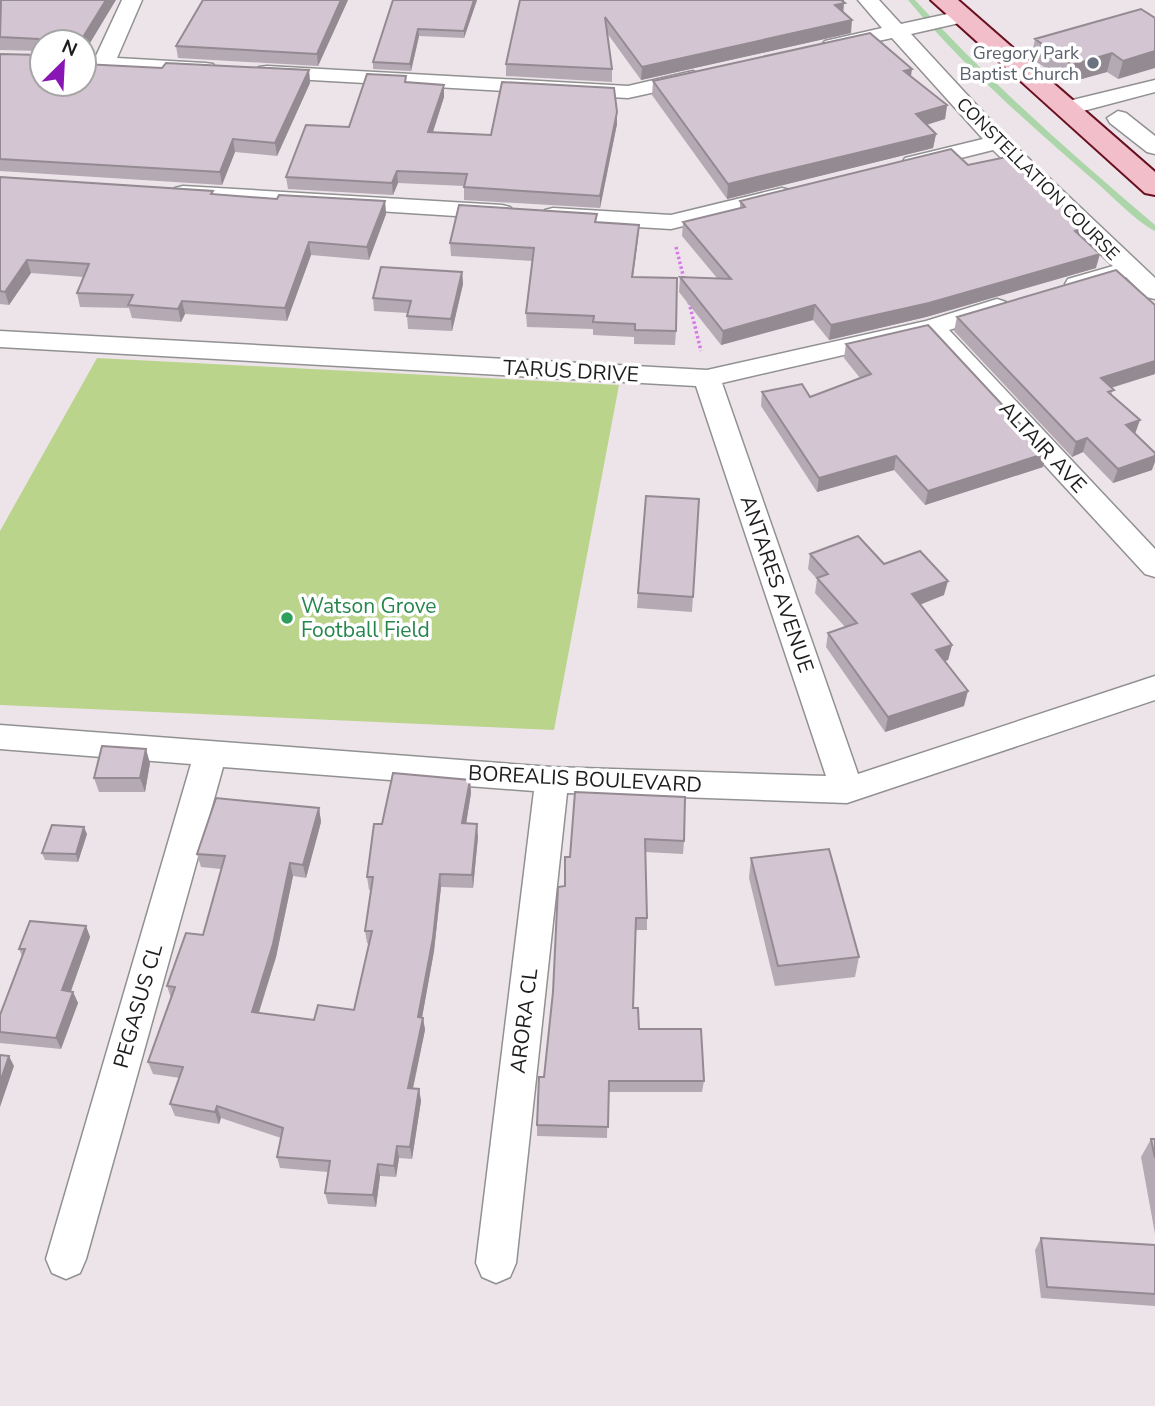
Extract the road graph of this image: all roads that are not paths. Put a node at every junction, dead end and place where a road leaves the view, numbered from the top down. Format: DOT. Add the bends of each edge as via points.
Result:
graph roads {
  1 [pos="132,0"];
  2 [pos="868,0"];
  3 [pos="953,12"];
  4 [pos="896,30"];
  5 [pos="815,49"];
  6 [pos="98,56"];
  7 [pos="98,63"];
  8 [pos="708,74"];
  9 [pos="1155,86"];
  10 [pos="1064,109"];
  11 [pos="1118,118"];
  12 [pos="1147,140"];
  13 [pos="998,142"];
  14 [pos="1106,144"];
  15 [pos="893,168"];
  16 [pos="1155,187"];
  17 [pos="802,190"];
  18 [pos="154,191"];
  19 [pos="1128,269"];
  20 [pos="1049,292"];
  21 [pos="1155,292"];
  22 [pos="1023,300"];
  23 [pos="932,327"];
  24 [pos="0,339"];
  25 [pos="707,378"];
  26 [pos="1155,567"];
  27 [pos="1155,688"];
  28 [pos="0,737"];
  29 [pos="211,753"];
  30 [pos="552,780"];
  31 [pos="847,790"];
  32 [pos="66,1259"];
  33 [pos="496,1263"];
  1 -- 6 [label="street"];
  2 -- 4 [label="street, CONSTELLATION COURSE"];
  3 -- 4 [label="street"];
  3 -- 10 [label="street"];
  4 -- 5 [label="street"];
  4 -- 13 [label="street, CONSTELLATION COURSE"];
  7 -- 8 [label="street" via="628,92"];
  9 -- 10 [label="street"];
  10 -- 14 [label="street"];
  11 -- 12 [label="street"];
  12 -- 14 [label="street"];
  13 -- 15 [label="street"];
  13 -- 19 [label="street, CONSTELLATION COURSE"];
  14 -- 16 [label="street"];
  17 -- 18 [label="street" via="671,222"];
  19 -- 20 [label="street"];
  19 -- 21 [label="street, CONSTELLATION COURSE"];
  22 -- 23 [label="street, TARUS DRIVE"];
  23 -- 25 [label="street, TARUS DRIVE"];
  23 -- 26 [label="street, ALTAIR AVE"];
  24 -- 25 [label="street, TARUS DRIVE"];
  25 -- 31 [label="street, ANTARES AVENUE"];
  27 -- 31 [label="street, BOREALIS BOULEVARD"];
  28 -- 29 [label="street, BOREALIS BOULEVARD"];
  29 -- 30 [label="street, BOREALIS BOULEVARD"];
  29 -- 32 [label="street, PEGASUS CL"];
  30 -- 31 [label="street, BOREALIS BOULEVARD"];
  30 -- 33 [label="street, ARORA CL"];
}
